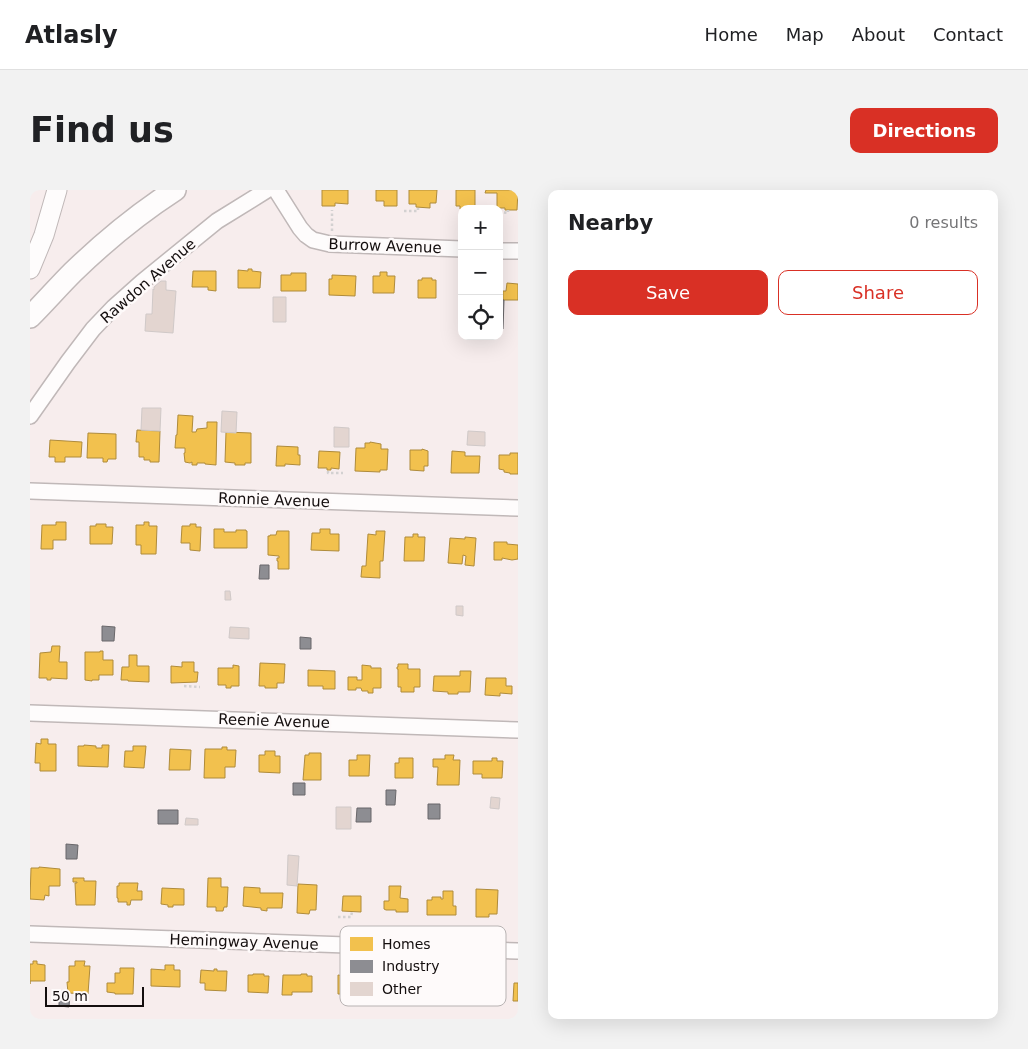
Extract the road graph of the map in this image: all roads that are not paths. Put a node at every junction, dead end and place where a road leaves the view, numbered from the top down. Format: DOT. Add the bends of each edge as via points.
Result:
graph roads {
  1 [pos="57,190"];
  2 [pos="174,190"];
  3 [pos="267,190"];
  4 [pos="276,190"];
  5 [pos="458,249"];
  6 [pos="503,250"];
  7 [pos="518,251"];
  8 [pos="30,269"];
  9 [pos="30,317"];
  10 [pos="30,416"];
  11 [pos="30,491"];
  12 [pos="518,508"];
  13 [pos="30,713"];
  14 [pos="518,730"];
  15 [pos="30,934"];
  16 [pos="340,945"];
  1 -- 8 [label="main road"];
  2 -- 9 [label="highway" via="106,242"];
  3 -- 10 [label="street, Rawdon Avenue" via="217,222 114,307 57,376"];
  4 -- 5 [label="street, Burrow Avenue" via="300,228 313,240 330,244"];
  6 -- 7 [label="street"];
  11 -- 12 [label="street, Ronnie Avenue"];
  13 -- 14 [label="street, Reenie Avenue"];
  15 -- 16 [label="street, Hemingway Avenue"];
}
